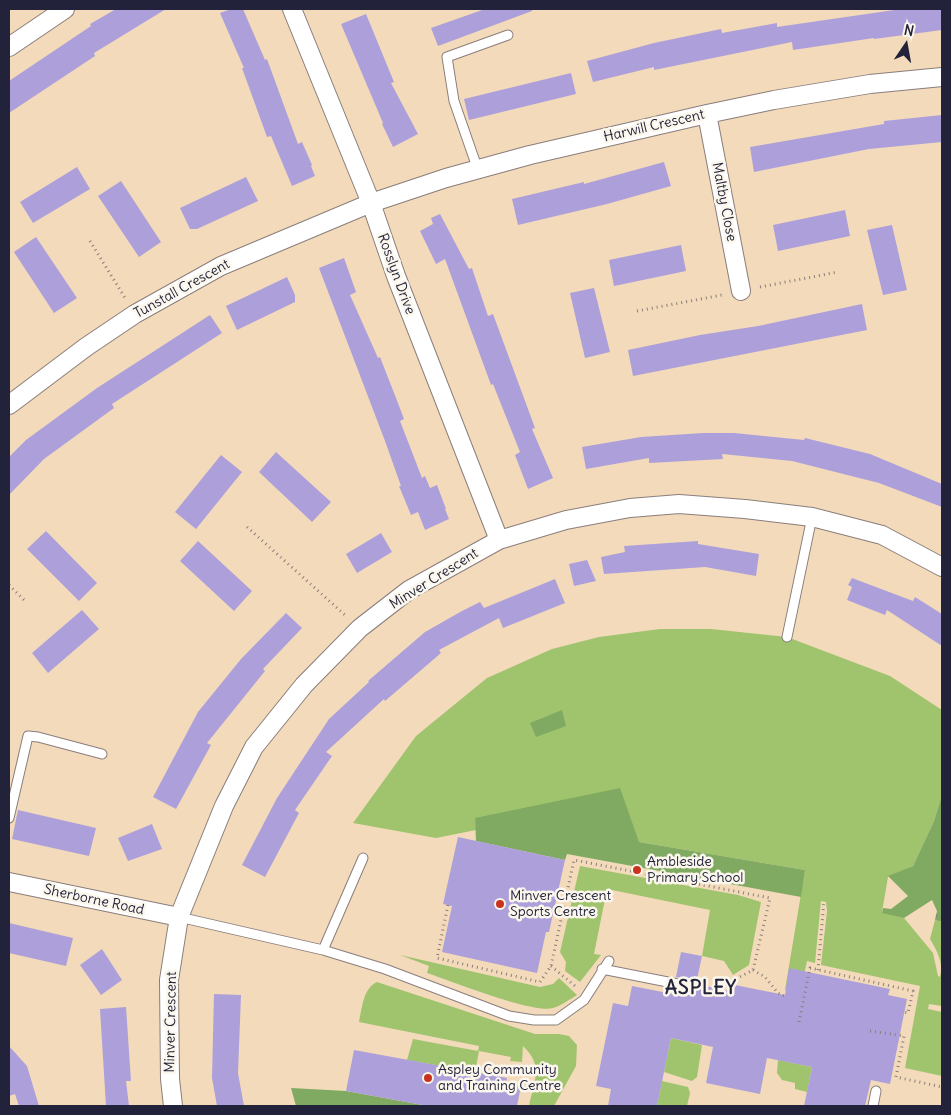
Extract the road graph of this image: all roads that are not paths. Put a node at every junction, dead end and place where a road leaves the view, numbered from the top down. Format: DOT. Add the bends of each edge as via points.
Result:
graph roads {
  1 [pos="65,9"];
  2 [pos="292,9"];
  3 [pos="508,35"];
  4 [pos="9,47"];
  5 [pos="942,77"];
  6 [pos="707,114"];
  7 [pos="478,170"];
  8 [pos="371,204"];
  9 [pos="741,291"];
  10 [pos="9,405"];
  11 [pos="812,517"];
  12 [pos="499,540"];
  13 [pos="942,567"];
  14 [pos="787,636"];
  15 [pos="102,754"];
  16 [pos="9,818"];
  17 [pos="363,858"];
  18 [pos="9,882"];
  19 [pos="179,917"];
  20 [pos="323,950"];
  21 [pos="609,961"];
  22 [pos="602,969"];
  23 [pos="688,986"];
  24 [pos="876,1091"];
  25 [pos="174,1106"];
  26 [pos="873,1106"];
  1 -- 4 [label="street"];
  2 -- 8 [label="street, Rosslyn Drive"];
  3 -- 7 [label="lane" via="447,57 454,101"];
  5 -- 6 [label="street, Harwill Crescent" via="870,84"];
  6 -- 7 [label="street, Harwill Crescent"];
  6 -- 9 [label="street, Maltby Close"];
  7 -- 8 [label="street, Harwill Crescent"];
  8 -- 10 [label="street, Tunstall Crescent" via="221,266 135,314"];
  8 -- 12 [label="street, Rosslyn Drive"];
  11 -- 12 [label="street, Minver Crescent" via="679,504 630,508 566,520"];
  11 -- 13 [label="street, Minver Crescent" via="882,535"];
  11 -- 14 [label="lane"];
  12 -- 19 [label="street, Minver Crescent" via="410,590 360,628 304,685 254,747 224,806"];
  15 -- 16 [label="lane" via="28,736"];
  17 -- 20 [label="lane"];
  18 -- 19 [label="street, Sherborne Road"];
  19 -- 20 [label="lane"];
  19 -- 25 [label="street, Minver Crescent" via="169,980 170,1079"];
  20 -- 22 [label="lane" via="385,969 509,1016 534,1020 556,1020 584,1000"];
  21 -- 22 [label="lane"];
  22 -- 23 [label="lane"];
  24 -- 26 [label="lane"];
}
